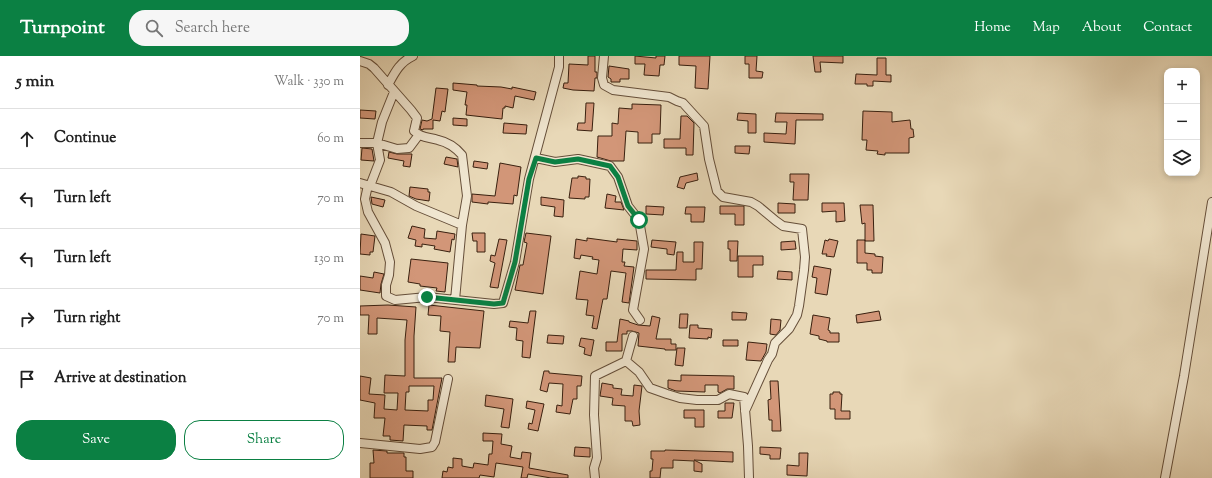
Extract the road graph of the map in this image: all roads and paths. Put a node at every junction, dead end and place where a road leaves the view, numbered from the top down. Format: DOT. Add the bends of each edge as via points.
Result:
graph roads {
  1 [pos="559,56"];
  2 [pos="604,56"];
  3 [pos="408,57"];
  4 [pos="360,61"];
  5 [pos="388,85"];
  6 [pos="394,92"];
  7 [pos="418,136"];
  8 [pos="360,143"];
  9 [pos="377,143"];
  10 [pos="536,158"];
  11 [pos="366,185"];
  12 [pos="1212,202"];
  13 [pos="462,225"];
  14 [pos="455,300"];
  15 [pos="640,320"];
  16 [pos="632,336"];
  17 [pos="626,361"];
  18 [pos="448,379"];
  19 [pos="745,412"];
  20 [pos="360,443"];
  21 [pos="595,478"];
  22 [pos="749,478"];
  23 [pos="1165,478"];
  1 -- 10 [label="street" via="559,67"];
  2 -- 19 [label="street" via="604,85 613,90 669,97 683,103 704,126 708,159 717,191 723,197 751,202 776,222 784,226 802,228 805,257 798,311 789,329 775,343"];
  3 -- 5 [label="street"];
  4 -- 5 [label="street" via="374,68"];
  5 -- 6 [label="street"];
  6 -- 7 [label="street" via="417,118 414,132"];
  6 -- 9 [label="street"];
  7 -- 9 [label="street" via="409,148 397,149"];
  7 -- 13 [label="street" via="439,140 452,146 464,159 466,196"];
  8 -- 9 [label="street"];
  9 -- 11 [label="street" via="380,160"];
  10 -- 14 [label="street" via="529,179 515,262 503,303"];
  10 -- 15 [label="street" via="555,162 578,159 610,166 618,177 628,206 639,220 644,249 633,310"];
  11 -- 13 [label="street" via="391,192 416,206"];
  11 -- 14 [label="street" via="365,199 368,212 385,243 390,262 386,296 395,300 427,297"];
  12 -- 23 [label="street"];
  13 -- 14 [label="street"];
  16 -- 17 [label="street"];
  17 -- 19 [label="street" via="639,372 650,388 680,398 698,400 718,400 729,394 744,397"];
  17 -- 21 [label="street" via="595,376"];
  18 -- 20 [label="street" via="432,447 420,450"];
  19 -- 22 [label="street"];
}
